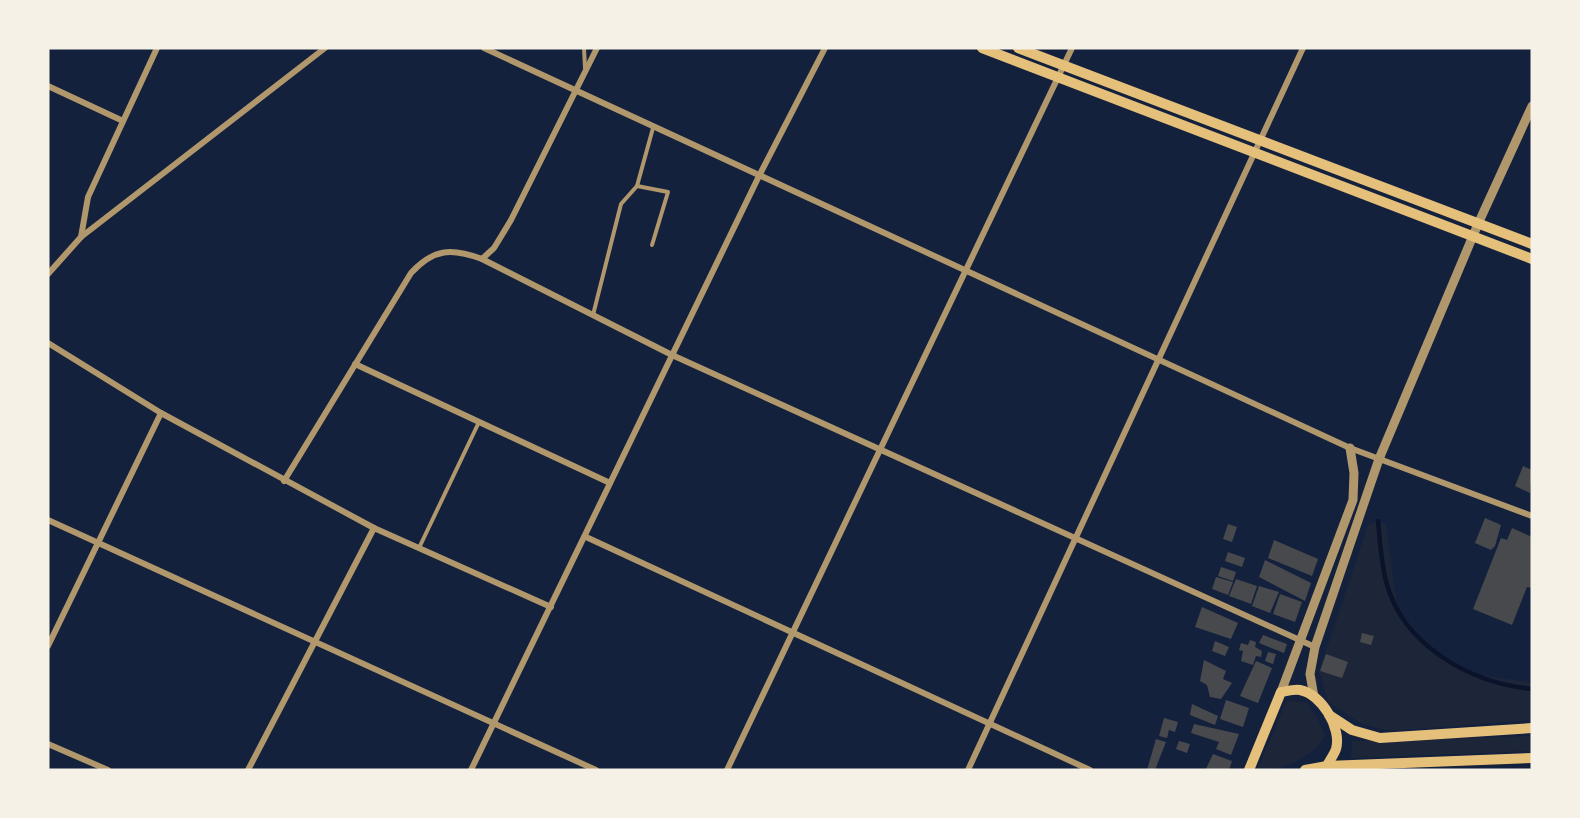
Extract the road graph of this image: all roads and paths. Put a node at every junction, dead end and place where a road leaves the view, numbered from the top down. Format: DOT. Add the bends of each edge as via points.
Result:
graph roads {
  1 [pos="158,48"];
  2 [pos="325,48"];
  3 [pos="484,48"];
  4 [pos="584,48"];
  5 [pos="597,48"];
  6 [pos="825,48"];
  7 [pos="982,48"];
  8 [pos="1018,48"];
  9 [pos="1072,48"];
  10 [pos="1303,48"];
  11 [pos="1064,66"];
  12 [pos="585,72"];
  13 [pos="1058,77"];
  14 [pos="48,86"];
  15 [pos="576,90"];
  16 [pos="1532,106"];
  17 [pos="123,121"];
  18 [pos="653,128"];
  19 [pos="1261,141"];
  20 [pos="1255,153"];
  21 [pos="759,176"];
  22 [pos="638,186"];
  23 [pos="1478,224"];
  24 [pos="81,237"];
  25 [pos="1472,237"];
  26 [pos="1532,244"];
  27 [pos="652,245"];
  28 [pos="482,259"];
  29 [pos="1532,259"];
  30 [pos="964,271"];
  31 [pos="48,274"];
  32 [pos="593,315"];
  33 [pos="48,343"];
  34 [pos="672,354"];
  35 [pos="1160,359"];
  36 [pos="355,364"];
  37 [pos="161,413"];
  38 [pos="479,422"];
  39 [pos="879,448"];
  40 [pos="1350,448"];
  41 [pos="1379,459"];
  42 [pos="285,481"];
  43 [pos="610,483"];
  44 [pos="1532,516"];
  45 [pos="48,520"];
  46 [pos="374,528"];
  47 [pos="586,537"];
  48 [pos="1077,538"];
  49 [pos="99,543"];
  50 [pos="419,548"];
  51 [pos="551,607"];
  52 [pos="793,633"];
  53 [pos="1300,640"];
  54 [pos="316,642"];
  55 [pos="48,646"];
  56 [pos="1315,647"];
  57 [pos="1281,692"];
  58 [pos="1314,697"];
  59 [pos="1329,715"];
  60 [pos="495,724"];
  61 [pos="989,724"];
  62 [pos="1532,728"];
  63 [pos="48,744"];
  64 [pos="1532,758"];
  65 [pos="1327,766"];
  66 [pos="108,770"];
  67 [pos="248,770"];
  68 [pos="471,770"];
  69 [pos="596,770"];
  70 [pos="727,770"];
  71 [pos="968,770"];
  72 [pos="1090,770"];
  73 [pos="1249,770"];
  74 [pos="1305,770"];
  1 -- 17 [label="street"];
  2 -- 24 [label="street"];
  3 -- 15 [label="street"];
  4 -- 12 [label="lane"];
  5 -- 12 [label="street"];
  6 -- 21 [label="street"];
  7 -- 13 [label="main road"];
  8 -- 11 [label="main road"];
  9 -- 11 [label="street"];
  10 -- 19 [label="street"];
  11 -- 13 [label="street"];
  11 -- 19 [label="main road"];
  12 -- 15 [label="street"];
  13 -- 20 [label="main road"];
  13 -- 30 [label="street"];
  14 -- 17 [label="street"];
  15 -- 18 [label="street"];
  15 -- 28 [label="street" via="511,220 494,248"];
  16 -- 23 [label="street"];
  17 -- 24 [label="street" via="88,197"];
  18 -- 21 [label="street"];
  18 -- 22 [label="lane"];
  19 -- 20 [label="street"];
  19 -- 23 [label="main road"];
  20 -- 25 [label="main road"];
  20 -- 35 [label="street"];
  21 -- 30 [label="street"];
  21 -- 34 [label="street"];
  22 -- 27 [label="lane" via="668,192"];
  22 -- 32 [label="lane" via="621,204"];
  23 -- 25 [label="street"];
  23 -- 26 [label="main road"];
  24 -- 31 [label="street"];
  25 -- 29 [label="main road"];
  25 -- 41 [label="street"];
  28 -- 32 [label="street"];
  28 -- 36 [label="street" via="457,250 420,262"];
  30 -- 35 [label="street"];
  30 -- 39 [label="street"];
  32 -- 34 [label="street"];
  33 -- 37 [label="street"];
  34 -- 39 [label="street"];
  34 -- 43 [label="street"];
  35 -- 40 [label="street"];
  35 -- 48 [label="street"];
  36 -- 38 [label="street"];
  36 -- 42 [label="street"];
  37 -- 42 [label="street"];
  37 -- 49 [label="street"];
  38 -- 43 [label="street"];
  38 -- 50 [label="lane"];
  39 -- 48 [label="street"];
  39 -- 52 [label="street"];
  40 -- 41 [label="street"];
  40 -- 53 [label="street" via="1353,500"];
  41 -- 44 [label="street"];
  41 -- 56 [label="street"];
  42 -- 46 [label="street"];
  43 -- 47 [label="street"];
  45 -- 49 [label="street"];
  46 -- 50 [label="street"];
  46 -- 54 [label="street"];
  47 -- 51 [label="street"];
  47 -- 52 [label="street"];
  48 -- 53 [label="street"];
  48 -- 61 [label="street"];
  49 -- 54 [label="street"];
  49 -- 55 [label="street"];
  50 -- 51 [label="street"];
  51 -- 60 [label="street"];
  52 -- 61 [label="street"];
  52 -- 70 [label="street"];
  53 -- 56 [label="street"];
  53 -- 57 [label="street"];
  54 -- 60 [label="street"];
  54 -- 67 [label="street"];
  56 -- 58 [label="street" via="1310,674"];
  57 -- 58 [label="main road" via="1301,690"];
  57 -- 73 [label="main road"];
  58 -- 59 [label="main road"];
  59 -- 62 [label="main road" via="1352,730 1380,738"];
  59 -- 65 [label="main road" via="1336,730 1336,749"];
  60 -- 68 [label="street"];
  60 -- 69 [label="street"];
  61 -- 71 [label="street"];
  61 -- 72 [label="street"];
  63 -- 66 [label="street"];
  64 -- 65 [label="main road"];
  65 -- 74 [label="main road"];
}
